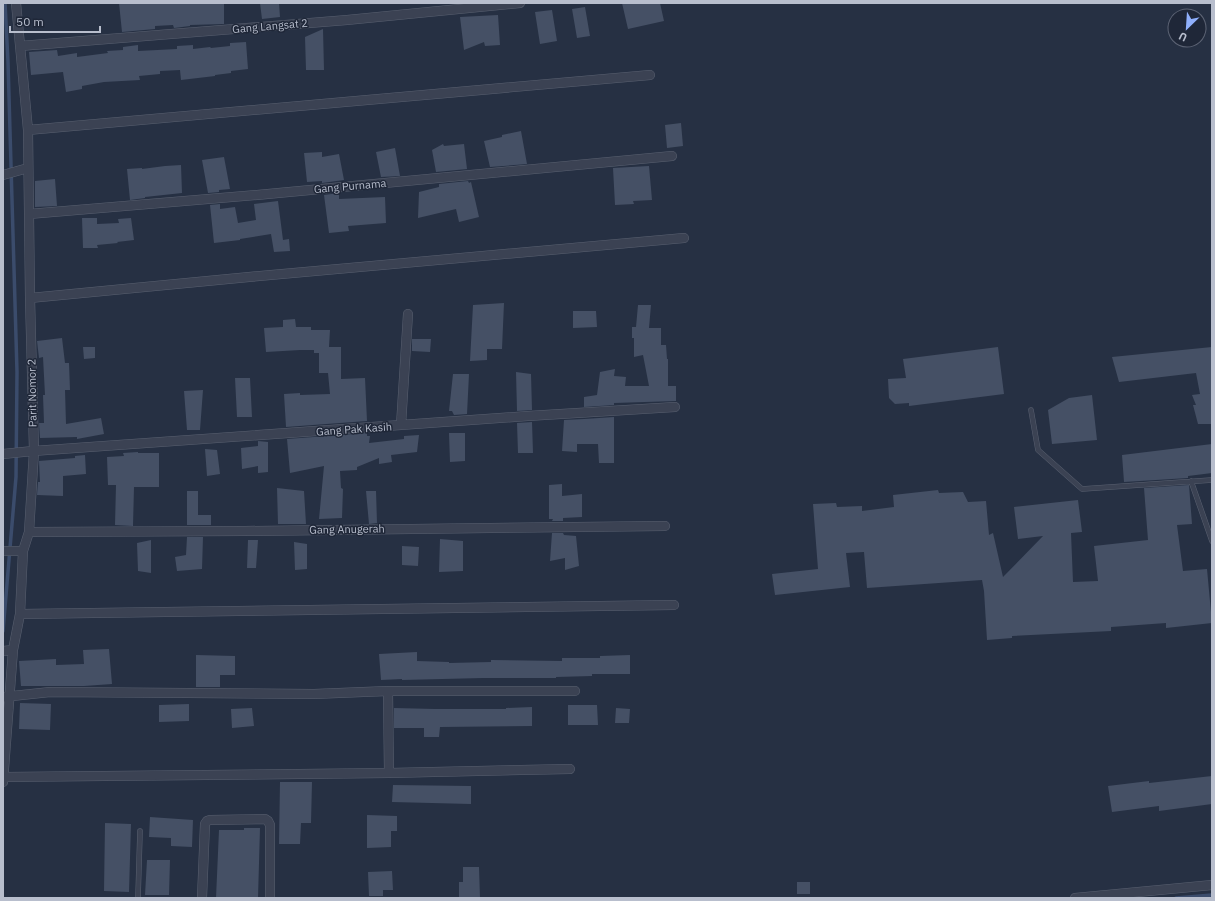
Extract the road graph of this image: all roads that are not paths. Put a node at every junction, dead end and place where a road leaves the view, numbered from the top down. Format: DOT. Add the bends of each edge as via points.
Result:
graph roads {
  1 [pos="16,3"];
  2 [pos="520,3"];
  3 [pos="20,46"];
  4 [pos="650,75"];
  5 [pos="28,130"];
  6 [pos="672,156"];
  7 [pos="28,168"];
  8 [pos="5,175"];
  9 [pos="29,214"];
  10 [pos="684,238"];
  11 [pos="30,298"];
  12 [pos="408,314"];
  13 [pos="675,407"];
  14 [pos="1030,410"];
  15 [pos="401,425"];
  16 [pos="33,451"];
  17 [pos="3,454"];
  18 [pos="1212,480"];
  19 [pos="1191,481"];
  20 [pos="665,526"];
  21 [pos="29,532"];
  22 [pos="1212,541"];
  23 [pos="3,551"];
  24 [pos="23,551"];
  25 [pos="674,605"];
  26 [pos="20,614"];
  27 [pos="13,650"];
  28 [pos="3,651"];
  29 [pos="388,691"];
  30 [pos="575,691"];
  31 [pos="6,696"];
  32 [pos="570,769"];
  33 [pos="389,773"];
  34 [pos="3,777"];
  35 [pos="3,782"];
  36 [pos="140,831"];
  37 [pos="1212,885"];
  38 [pos="138,898"];
  39 [pos="202,898"];
  40 [pos="270,898"];
  41 [pos="1075,898"];
  1 -- 3 [label="street, Parit Nomor 2"];
  2 -- 3 [label="street, Gang Langsat 2" via="347,20"];
  3 -- 5 [label="street, Parit Nomor 2"];
  4 -- 5 [label="street"];
  5 -- 7 [label="street, Parit Nomor 2"];
  6 -- 9 [label="street, Gang Purnama"];
  7 -- 8 [label="street"];
  7 -- 9 [label="street, Parit Nomor 2"];
  9 -- 11 [label="street, Parit Nomor 2"];
  10 -- 11 [label="street"];
  11 -- 16 [label="street, Parit Nomor 2"];
  12 -- 15 [label="street"];
  13 -- 15 [label="street, Gang Pak Kasih"];
  14 -- 19 [label="lane" via="1038,450 1082,489"];
  15 -- 16 [label="street, Gang Pak Kasih"];
  16 -- 17 [label="street, Gang Pak Kasih"];
  16 -- 21 [label="street, Parit Nomor 2"];
  18 -- 19 [label="lane"];
  19 -- 22 [label="lane"];
  20 -- 21 [label="street, Gang Anugerah"];
  21 -- 24 [label="street, Parit Nomor 2"];
  23 -- 24 [label="street"];
  24 -- 26 [label="street, Parit Nomor 2"];
  25 -- 26 [label="street"];
  26 -- 27 [label="street, Parit Nomor 2"];
  27 -- 28 [label="street"];
  27 -- 31 [label="street, Parit Nomor 2"];
  29 -- 30 [label="street"];
  29 -- 31 [label="street" via="314,694 50,692"];
  29 -- 33 [label="street"];
  31 -- 34 [label="street, Parit Nomor 2"];
  32 -- 33 [label="street"];
  33 -- 34 [label="street"];
  34 -- 35 [label="street, Parit Nomor 2"];
  36 -- 38 [label="lane"];
  37 -- 41 [label="street"];
  39 -- 40 [label="street" via="207,821 265,819 270,825"];
}
